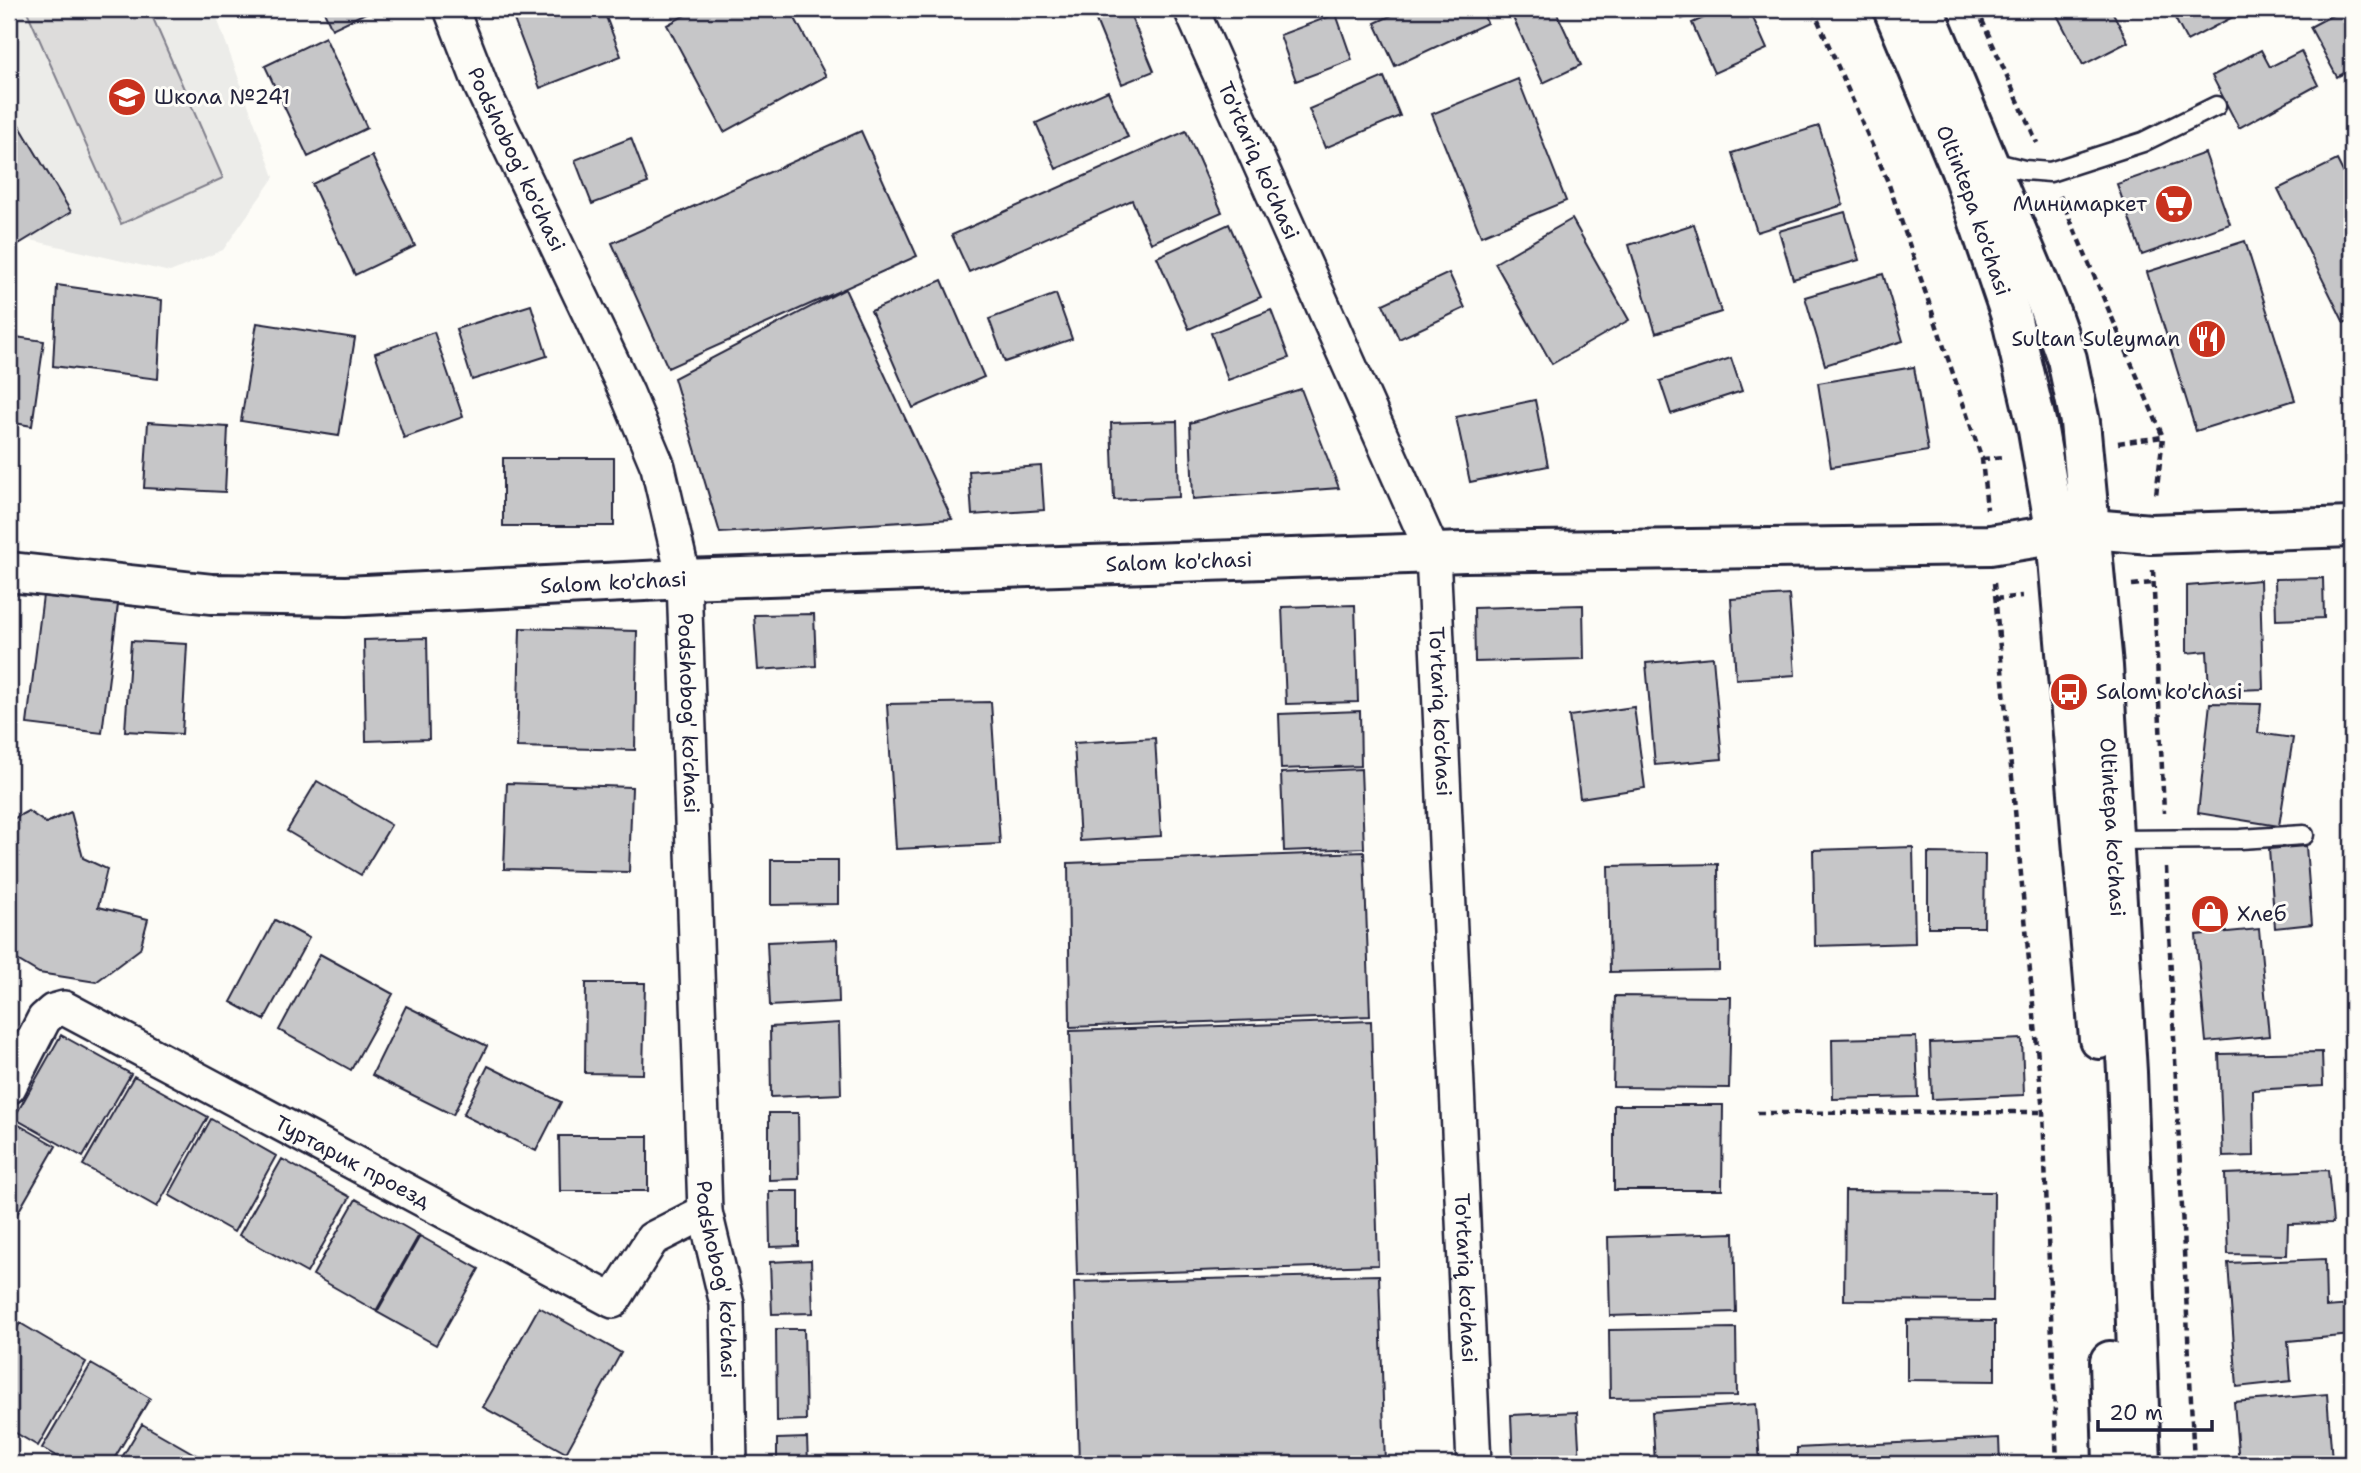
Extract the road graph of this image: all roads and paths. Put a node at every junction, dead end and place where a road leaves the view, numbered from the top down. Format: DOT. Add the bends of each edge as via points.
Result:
graph roads {
  1 [pos="451,9"];
  2 [pos="1191,9"];
  3 [pos="1813,9"];
  4 [pos="1893,9"];
  5 [pos="1924,9"];
  6 [pos="2216,106"];
  7 [pos="1988,160"];
  8 [pos="2163,437"];
  9 [pos="2112,444"];
  10 [pos="2006,457"];
  11 [pos="1982,459"];
  12 [pos="2352,527"];
  13 [pos="2073,532"];
  14 [pos="1990,545"];
  15 [pos="1433,553"];
  16 [pos="9,572"];
  17 [pos="684,579"];
  18 [pos="2153,583"];
  19 [pos="2124,586"];
  20 [pos="2026,595"];
  21 [pos="1995,599"];
  22 [pos="2304,835"];
  23 [pos="2113,840"];
  24 [pos="9,1087"];
  25 [pos="2043,1112"];
  26 [pos="1757,1113"];
  27 [pos="705,1212"];
  28 [pos="730,1464"];
  29 [pos="1474,1464"];
  30 [pos="2057,1464"];
  31 [pos="2113,1464"];
  32 [pos="2141,1464"];
  1 -- 17 [label="street, Podshobog' ko'chasi" via="481,86 658,467"];
  2 -- 15 [label="street, To'rtariq ko'chasi"];
  3 -- 11 [label="path" via="1888,182"];
  4 -- 13 [label="main road, Oltintepa ko'chasi" via="1964,178 2011,316 2036,417"];
  5 -- 7 [label="main road, Oltintepa ko'chasi"];
  6 -- 7 [label="lane" via="2143,142 2050,172"];
  7 -- 13 [label="main road, Oltintepa ko'chasi" via="2067,359 2080,422"];
  8 -- 9 [label="path"];
  10 -- 11 [label="path"];
  11 -- 14 [label="path"];
  12 -- 13 [label="main road, Salom ko'chasi"];
  13 -- 14 [label="main road, Salom ko'chasi"];
  13 -- 23 [label="main road, Oltintepa ko'chasi" via="2103,666"];
  13 -- 31 [label="main road, Oltintepa ko'chasi" via="2102,1074"];
  14 -- 15 [label="main road, Salom ko'chasi"];
  14 -- 21 [label="path"];
  15 -- 17 [label="main road, Salom ko'chasi"];
  15 -- 29 [label="street, To'rtariq ko'chasi"];
  16 -- 17 [label="main road, Salom ko'chasi" via="212,594 346,596"];
  17 -- 27 [label="street, Podshobog' ko'chasi"];
  18 -- 19 [label="path"];
  20 -- 21 [label="path"];
  21 -- 25 [label="path"];
  22 -- 23 [label="lane"];
  23 -- 32 [label="main road, Oltintepa ko'chasi" via="2127,1072"];
  24 -- 27 [label="street, Туртарик проезд" via="44,1019 64,1008 613,1301 652,1239"];
  25 -- 26 [label="path"];
  25 -- 30 [label="path"];
  27 -- 28 [label="street, Podshobog' ko'chasi" via="727,1304"];
}
